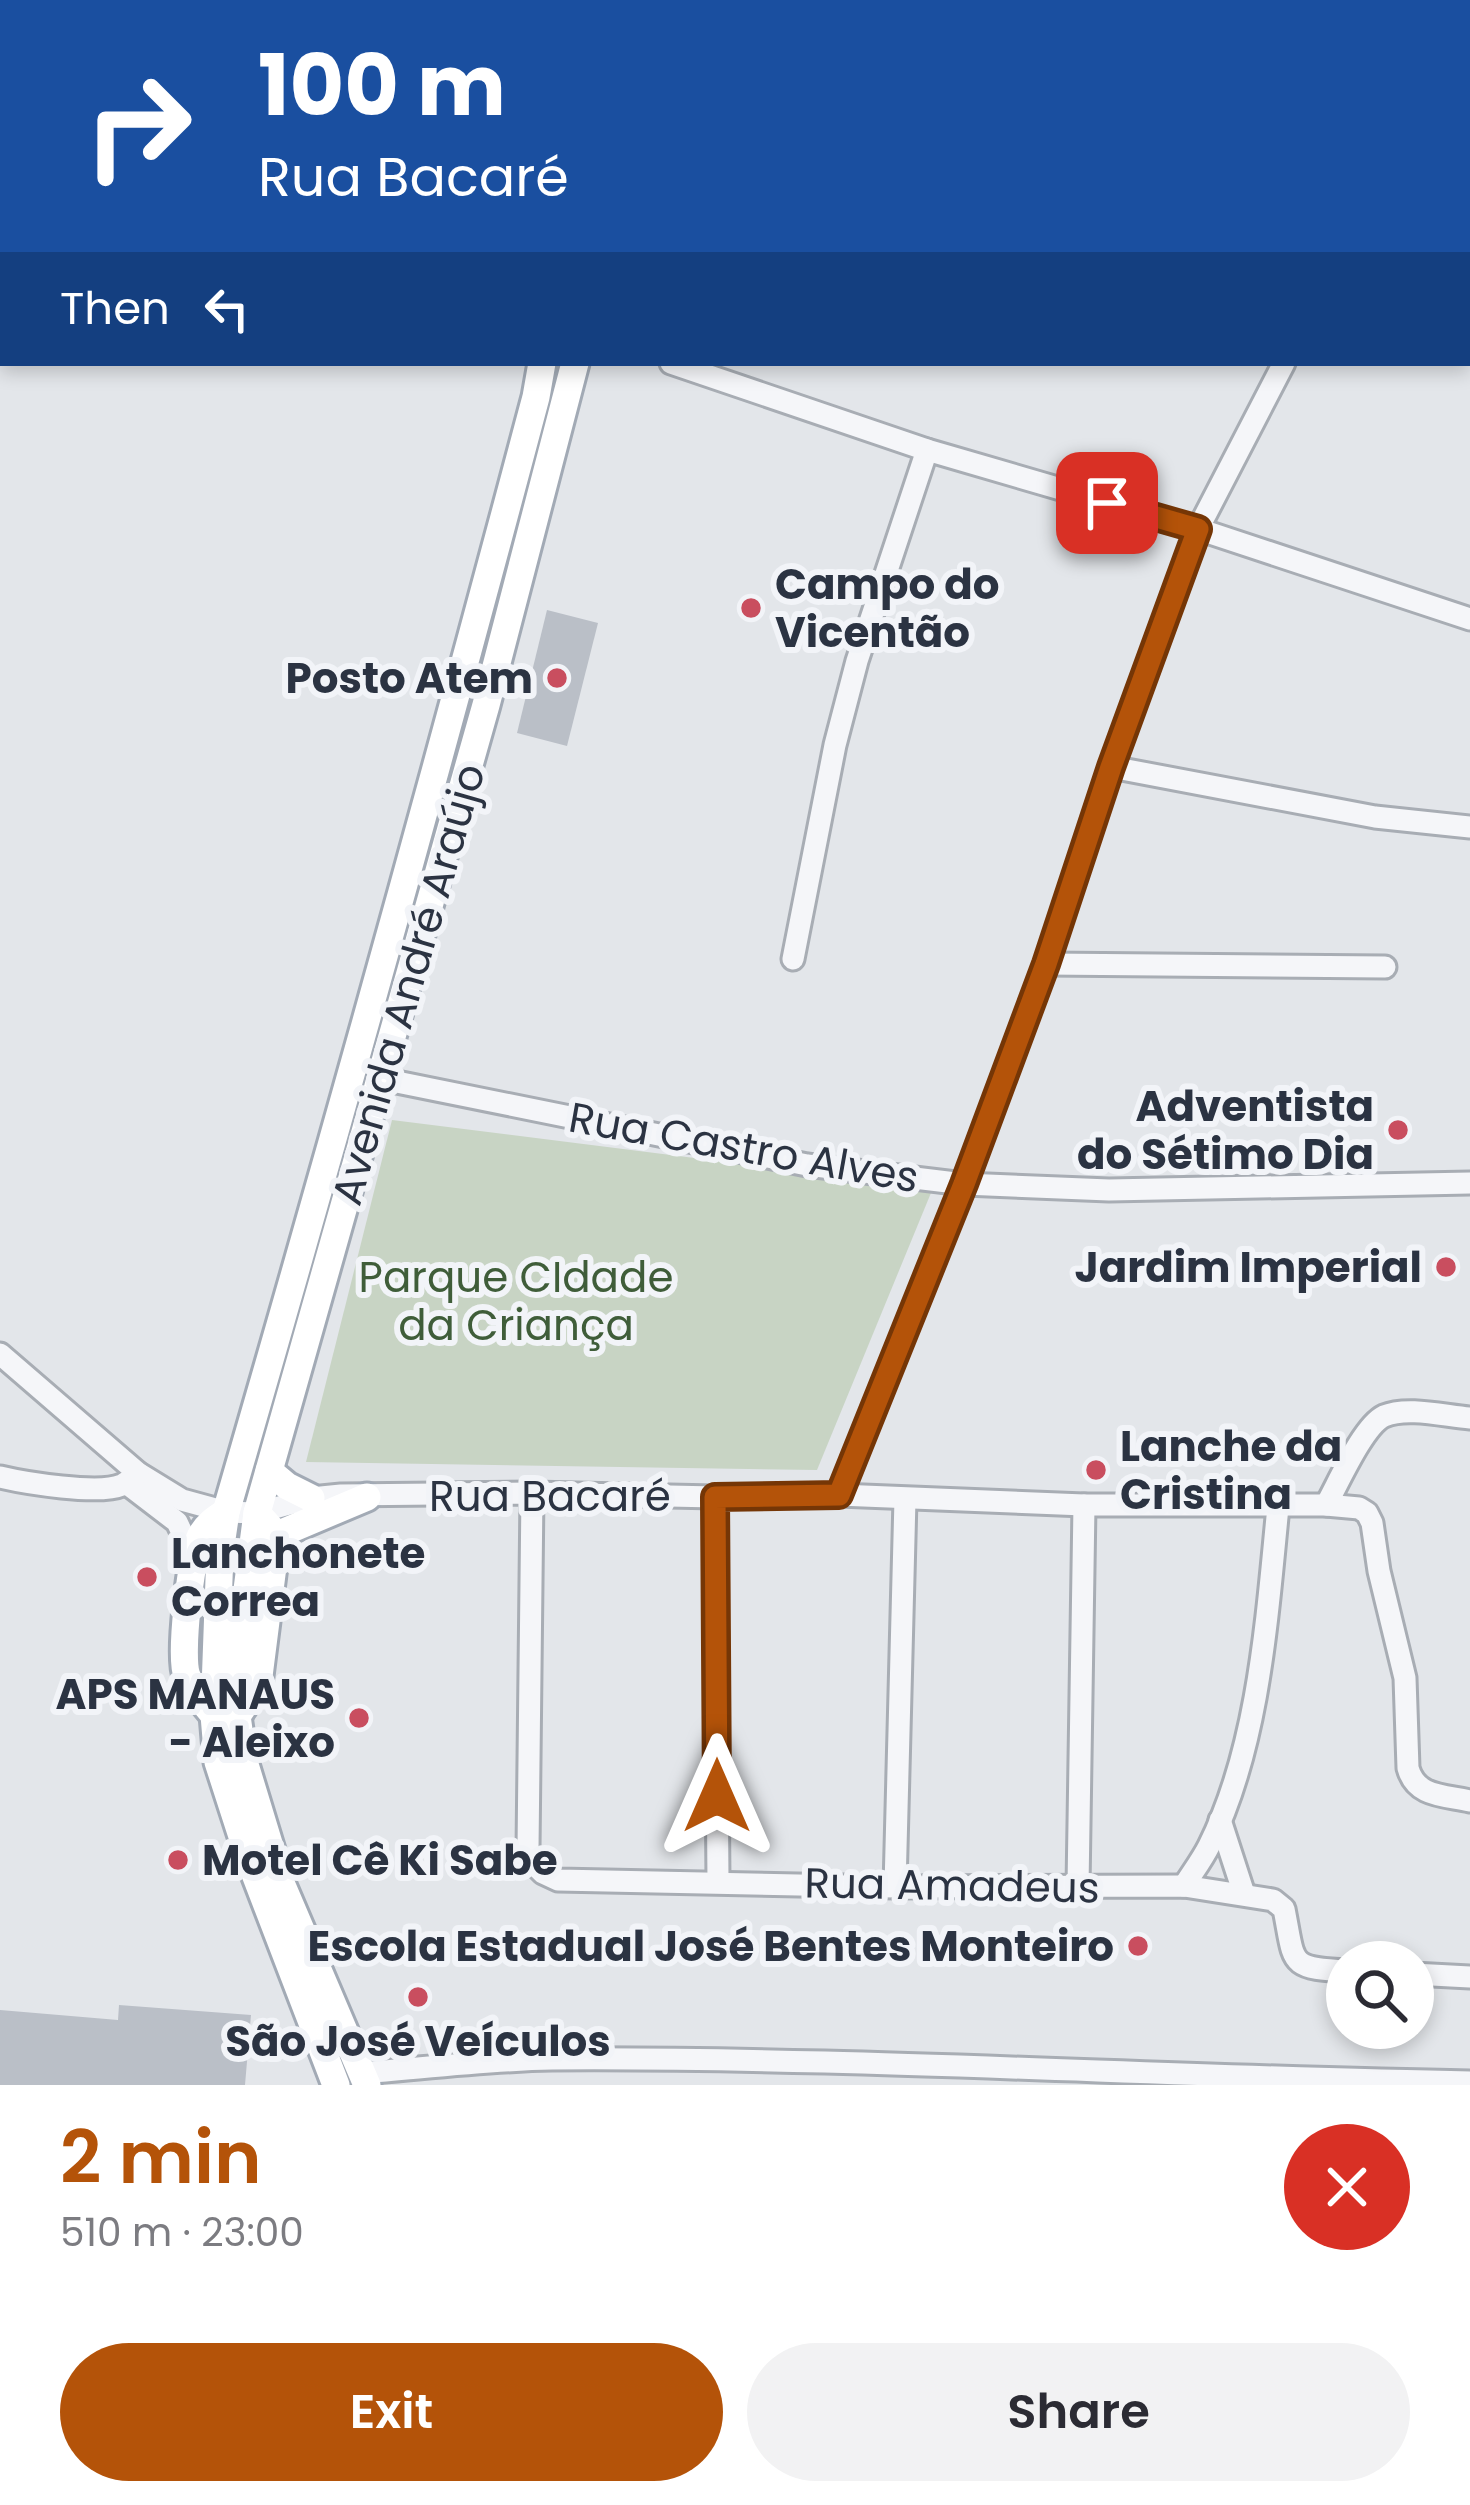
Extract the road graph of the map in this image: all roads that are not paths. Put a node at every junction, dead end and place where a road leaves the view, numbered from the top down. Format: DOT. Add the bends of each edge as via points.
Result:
graph roads {
  1 [pos="541,366"];
  2 [pos="574,366"];
  3 [pos="680,366"];
  4 [pos="1282,366"];
  5 [pos="927,450"];
  6 [pos="1198,529"];
  7 [pos="1470,619"];
  8 [pos="1111,767"];
  9 [pos="1470,827"];
  10 [pos="793,959"];
  11 [pos="1046,964"];
  12 [pos="1385,967"];
  13 [pos="382,1078"];
  14 [pos="1470,1183"];
  15 [pos="964,1184"];
  16 [pos="0,1354"];
  17 [pos="1470,1418"];
  18 [pos="268,1471"];
  19 [pos="0,1477"];
  20 [pos="132,1478"];
  21 [pos="532,1492"];
  22 [pos="839,1495"];
  23 [pos="367,1497"];
  24 [pos="715,1497"];
  25 [pos="311,1498"];
  26 [pos="905,1499"];
  27 [pos="1084,1505"];
  28 [pos="1326,1505"];
  29 [pos="1278,1507"];
  30 [pos="226,1512"];
  31 [pos="257,1513"];
  32 [pos="277,1534"];
  33 [pos="193,1556"];
  34 [pos="226,1715"];
  35 [pos="1470,1802"];
  36 [pos="1220,1820"];
  37 [pos="718,1881"];
  38 [pos="895,1886"];
  39 [pos="1184,1886"];
  40 [pos="1078,1887"];
  41 [pos="1244,1894"];
  42 [pos="1326,1970"];
  43 [pos="1434,1975"];
  44 [pos="1470,1977"];
  45 [pos="838,2074"];
  46 [pos="1017,2076"];
  47 [pos="1205,2080"];
  48 [pos="355,2081"];
  49 [pos="1470,2082"];
  50 [pos="1376,2083"];
  1 -- 30 [label="main road, Avenida André Araújo" via="415,851"];
  2 -- 13 [label="main road, Avenida André Araújo"];
  3 -- 5 [label="street"];
  4 -- 6 [label="street"];
  5 -- 6 [label="street"];
  5 -- 10 [label="street" via="857,661"];
  6 -- 7 [label="street"];
  6 -- 8 [label="street"];
  8 -- 9 [label="street"];
  8 -- 11 [label="street"];
  11 -- 12 [label="street"];
  11 -- 15 [label="street"];
  13 -- 15 [label="street, Rua Castro Alves" via="807,1165"];
  13 -- 18 [label="main road, Avenida André Araújo"];
  14 -- 15 [label="street, Rua Castro Alves" via="1109,1190"];
  15 -- 22 [label="street"];
  16 -- 20 [label="street"];
  17 -- 28 [label="street" via="1387,1414"];
  18 -- 25 [label="main road"];
  18 -- 31 [label="main road, Avenida André Araújo"];
  19 -- 20 [label="street" via="99,1489"];
  20 -- 30 [label="street, Rua Bacaré"];
  20 -- 33 [label="street" via="177,1522"];
  21 -- 23 [label="street, Rua Bacaré"];
  21 -- 24 [label="street, Rua Bacaré"];
  21 -- 37 [label="street, Rua Amadeus" via="528,1850 535,1865 558,1880"];
  22 -- 24 [label="street, Rua Bacaré"];
  22 -- 26 [label="street, Rua Bacaré"];
  23 -- 25 [label="street, Rua Bacaré"];
  23 -- 32 [label="main road"];
  24 -- 37 [label="street"];
  25 -- 31 [label="street, Rua Bacaré"];
  26 -- 27 [label="street, Rua Bacaré"];
  26 -- 38 [label="street"];
  27 -- 29 [label="street, Rua Bacaré"];
  27 -- 40 [label="street"];
  28 -- 29 [label="street, Rua Bacaré"];
  28 -- 35 [label="street" via="1359,1508 1372,1523 1405,1678 1412,1780 1419,1790"];
  29 -- 36 [label="street" via="1249,1730"];
  30 -- 31 [label="street, Rua Bacaré"];
  30 -- 33 [label="main road" via="209,1523"];
  30 -- 34 [label="main road, Avenida André Araújo"];
  31 -- 32 [label="main road"];
  31 -- 34 [label="main road, Avenida André Araújo"];
  32 -- 34 [label="main road" via="259,1676 252,1694"];
  33 -- 34 [label="main road" via="184,1666 192,1685"];
  34 -- 48 [label="main road, Avenida André Araújo"];
  36 -- 39 [label="street"];
  36 -- 41 [label="street"];
  37 -- 38 [label="street, Rua Amadeus"];
  38 -- 40 [label="street, Rua Amadeus"];
  39 -- 40 [label="street, Rua Amadeus"];
  39 -- 41 [label="street, Rua Amadeus"];
  41 -- 42 [label="street, Rua Amadeus" via="1284,1910 1299,1964"];
  43 -- 44 [label="street"];
  45 -- 46 [label="street"];
  45 -- 48 [label="street" via="548,2059"];
  46 -- 47 [label="street"];
  47 -- 50 [label="street"];
  49 -- 50 [label="street"];
}
